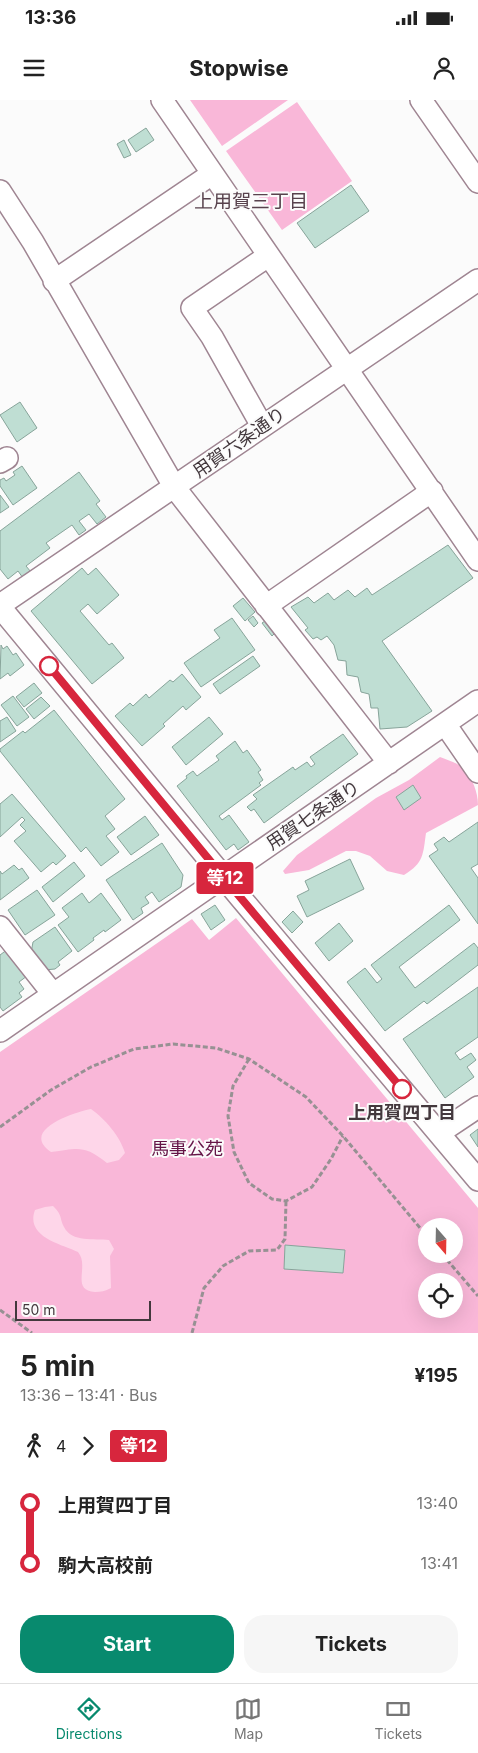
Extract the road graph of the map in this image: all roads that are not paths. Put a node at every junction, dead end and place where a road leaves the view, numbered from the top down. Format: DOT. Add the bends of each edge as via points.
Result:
graph roads {
  1 [pos="162,100"];
  2 [pos="421,100"];
  3 [pos="212,174"];
  4 [pos="478,182"];
  5 [pos="0,191"];
  6 [pos="268,256"];
  7 [pos="478,280"];
  8 [pos="54,281"];
  9 [pos="346,369"];
  10 [pos="262,426"];
  11 [pos="175,488"];
  12 [pos="432,491"];
  13 [pos="478,560"];
  14 [pos="0,606"];
  15 [pos="266,606"];
  16 [pos="478,701"];
  17 [pos="445,724"];
  18 [pos="389,763"];
  19 [pos="478,772"];
  20 [pos="224,876"];
  21 [pos="0,927"];
  22 [pos="53,994"];
  23 [pos="0,1031"];
  24 [pos="478,1107"];
  25 [pos="439,1133"];
  26 [pos="478,1180"];
  1 -- 3 [label="street"];
  2 -- 4 [label="street"];
  3 -- 6 [label="street"];
  3 -- 8 [label="street"];
  5 -- 8 [label="street"];
  6 -- 9 [label="street"];
  6 -- 10 [label="street" via="192,308"];
  7 -- 9 [label="street, 用賀六条通り"];
  8 -- 11 [label="street"];
  9 -- 10 [label="street, 用賀六条通り"];
  9 -- 12 [label="street"];
  10 -- 11 [label="street, 用賀六条通り"];
  11 -- 14 [label="street, 用賀六条通り"];
  11 -- 15 [label="street"];
  12 -- 13 [label="street"];
  12 -- 15 [label="street"];
  14 -- 20 [label="street"];
  15 -- 18 [label="street"];
  16 -- 17 [label="street, 用賀七条通り"];
  17 -- 18 [label="street, 用賀七条通り"];
  17 -- 19 [label="street"];
  18 -- 20 [label="street, 用賀七条通り"];
  20 -- 22 [label="street, 用賀七条通り"];
  20 -- 25 [label="street"];
  21 -- 22 [label="street"];
  22 -- 23 [label="street, 用賀七条通り"];
  24 -- 25 [label="street"];
  25 -- 26 [label="street"];
}
